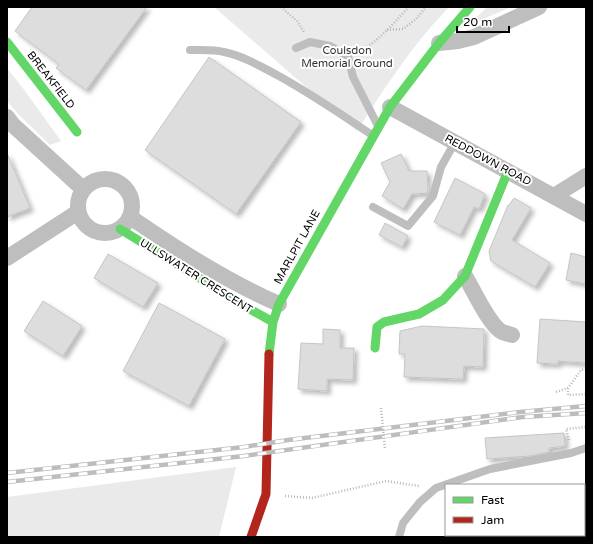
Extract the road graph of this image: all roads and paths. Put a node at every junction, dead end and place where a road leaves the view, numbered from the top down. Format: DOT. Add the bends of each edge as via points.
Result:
graph roads {
  1 [pos="281,7"];
  2 [pos="409,7"];
  3 [pos="426,7"];
  4 [pos="470,7"];
  5 [pos="539,7"];
  6 [pos="387,30"];
  7 [pos="7,42"];
  8 [pos="310,42"];
  9 [pos="439,42"];
  10 [pos="296,48"];
  11 [pos="190,50"];
  12 [pos="348,56"];
  13 [pos="390,107"];
  14 [pos="7,117"];
  15 [pos="378,127"];
  16 [pos="77,132"];
  17 [pos="373,136"];
  18 [pos="455,142"];
  19 [pos="508,171"];
  20 [pos="586,176"];
  21 [pos="83,189"];
  22 [pos="554,196"];
  23 [pos="373,207"];
  24 [pos="78,212"];
  25 [pos="586,214"];
  26 [pos="125,223"];
  27 [pos="7,258"];
  28 [pos="465,276"];
  29 [pos="278,304"];
  30 [pos="273,322"];
  31 [pos="512,335"];
  32 [pos="375,348"];
  33 [pos="586,369"];
  34 [pos="568,388"];
  35 [pos="556,392"];
  36 [pos="586,394"];
  37 [pos="381,408"];
  38 [pos="586,427"];
  39 [pos="586,448"];
  40 [pos="385,449"];
  41 [pos="571,453"];
  42 [pos="447,484"];
  43 [pos="445,485"];
  44 [pos="436,488"];
  45 [pos="266,494"];
  46 [pos="251,537"];
  47 [pos="399,537"];
  1 -- 8 [label="path" via="297,21"];
  2 -- 6 [label="path"];
  3 -- 6 [label="path" via="403,29"];
  4 -- 9 [label="main road, MARLPIT LANE"];
  5 -- 9 [label="street" via="474,37"];
  6 -- 12 [label="path" via="365,48"];
  7 -- 16 [label="main road, BREAKFIELD"];
  8 -- 10 [label="lane"];
  8 -- 12 [label="lane" via="330,46"];
  9 -- 13 [label="main road, MARLPIT LANE"];
  11 -- 17 [label="lane" via="223,51 258,64 326,104"];
  12 -- 15 [label="lane" via="354,78"];
  13 -- 15 [label="main road, MARLPIT LANE"];
  13 -- 18 [label="street, REDDOWN ROAD"];
  14 -- 21 [label="street"];
  15 -- 17 [label="main road, MARLPIT LANE"];
  17 -- 29 [label="main road, MARLPIT LANE"];
  18 -- 19 [label="street, REDDOWN ROAD"];
  18 -- 23 [label="lane" via="441,167 433,196 408,226"];
  19 -- 22 [label="street, REDDOWN ROAD"];
  19 -- 28 [label="main road"];
  20 -- 22 [label="street"];
  21 -- 24 [label="street" via="77,204"];
  21 -- 26 [label="street" via="98,179 106,178 119,183 128,192 131,200 132,208"];
  22 -- 25 [label="street, REDDOWN ROAD"];
  24 -- 26 [label="street" via="81,220 94,231 107,233"];
  24 -- 27 [label="street"];
  26 -- 29 [label="street, ULLSWATER CRESCENT"];
  26 -- 30 [label="main road, ULLSWATER CRESCENT" via="248,308"];
  28 -- 31 [label="street" via="495,326 502,332"];
  28 -- 32 [label="main road" via="443,300 419,314 384,322 377,327"];
  29 -- 30 [label="main road, MARLPIT LANE"];
  30 -- 45 [label="main road, MARLPIT LANE" via="268,359"];
  33 -- 34 [label="path" via="581,370"];
  34 -- 35 [label="path"];
  34 -- 36 [label="path" via="568,395"];
  37 -- 40 [label="path, bridge"];
  38 -- 41 [label="path" via="566,429"];
  39 -- 41 [label="lane"];
  41 -- 42 [label="lane" via="490,469"];
  43 -- 44 [label="lane"];
  44 -- 45 [label="path" via="386,481 312,498"];
  44 -- 47 [label="lane" via="420,502 403,523"];
  45 -- 46 [label="main road, MARLPIT LANE"];
}
